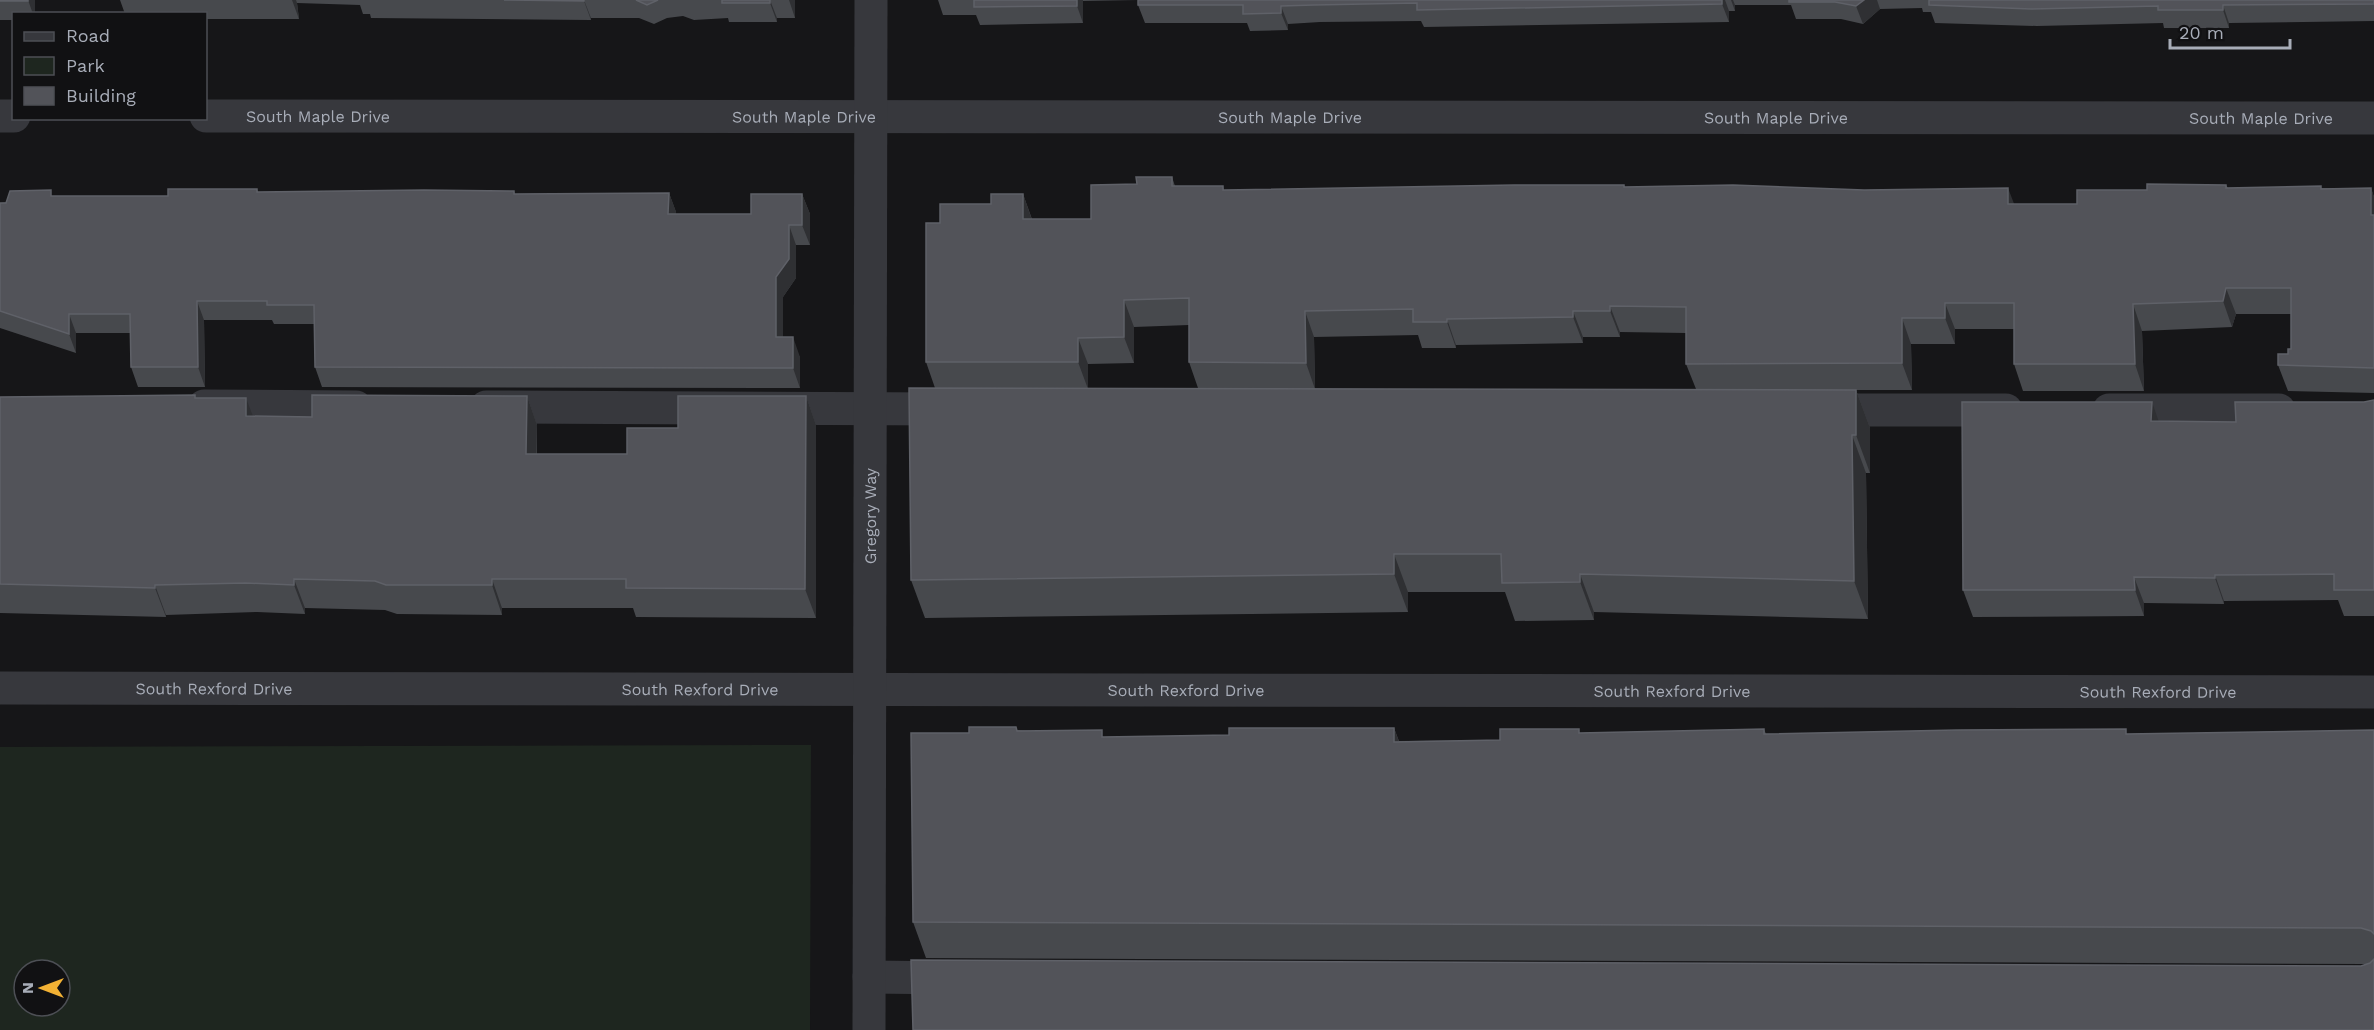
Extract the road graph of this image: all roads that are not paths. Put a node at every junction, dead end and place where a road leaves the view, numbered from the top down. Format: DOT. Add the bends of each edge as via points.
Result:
graph roads {
  1 [pos="871,0"];
  2 [pos="207,116"];
  3 [pos="870,116"];
  4 [pos="2374,118"];
  5 [pos="178,406"];
  6 [pos="380,407"];
  7 [pos="452,407"];
  8 [pos="870,409"];
  9 [pos="980,409"];
  10 [pos="1790,410"];
  11 [pos="2040,410"];
  12 [pos="2076,410"];
  13 [pos="2314,410"];
  14 [pos="0,688"];
  15 [pos="870,690"];
  16 [pos="2374,692"];
  17 [pos="869,977"];
  18 [pos="991,978"];
  19 [pos="869,1030"];
  1 -- 3 [label="street, Gregory Way"];
  2 -- 3 [label="street, South Maple Drive"];
  3 -- 4 [label="street, South Maple Drive"];
  3 -- 8 [label="street, Gregory Way"];
  5 -- 6 [label="street"];
  7 -- 8 [label="street"];
  8 -- 9 [label="street"];
  8 -- 15 [label="street, Gregory Way"];
  10 -- 11 [label="street"];
  12 -- 13 [label="street"];
  14 -- 15 [label="street, South Rexford Drive"];
  15 -- 16 [label="street, South Rexford Drive"];
  15 -- 17 [label="street, Gregory Way"];
  17 -- 18 [label="street"];
  17 -- 19 [label="street, Gregory Way"];
}
